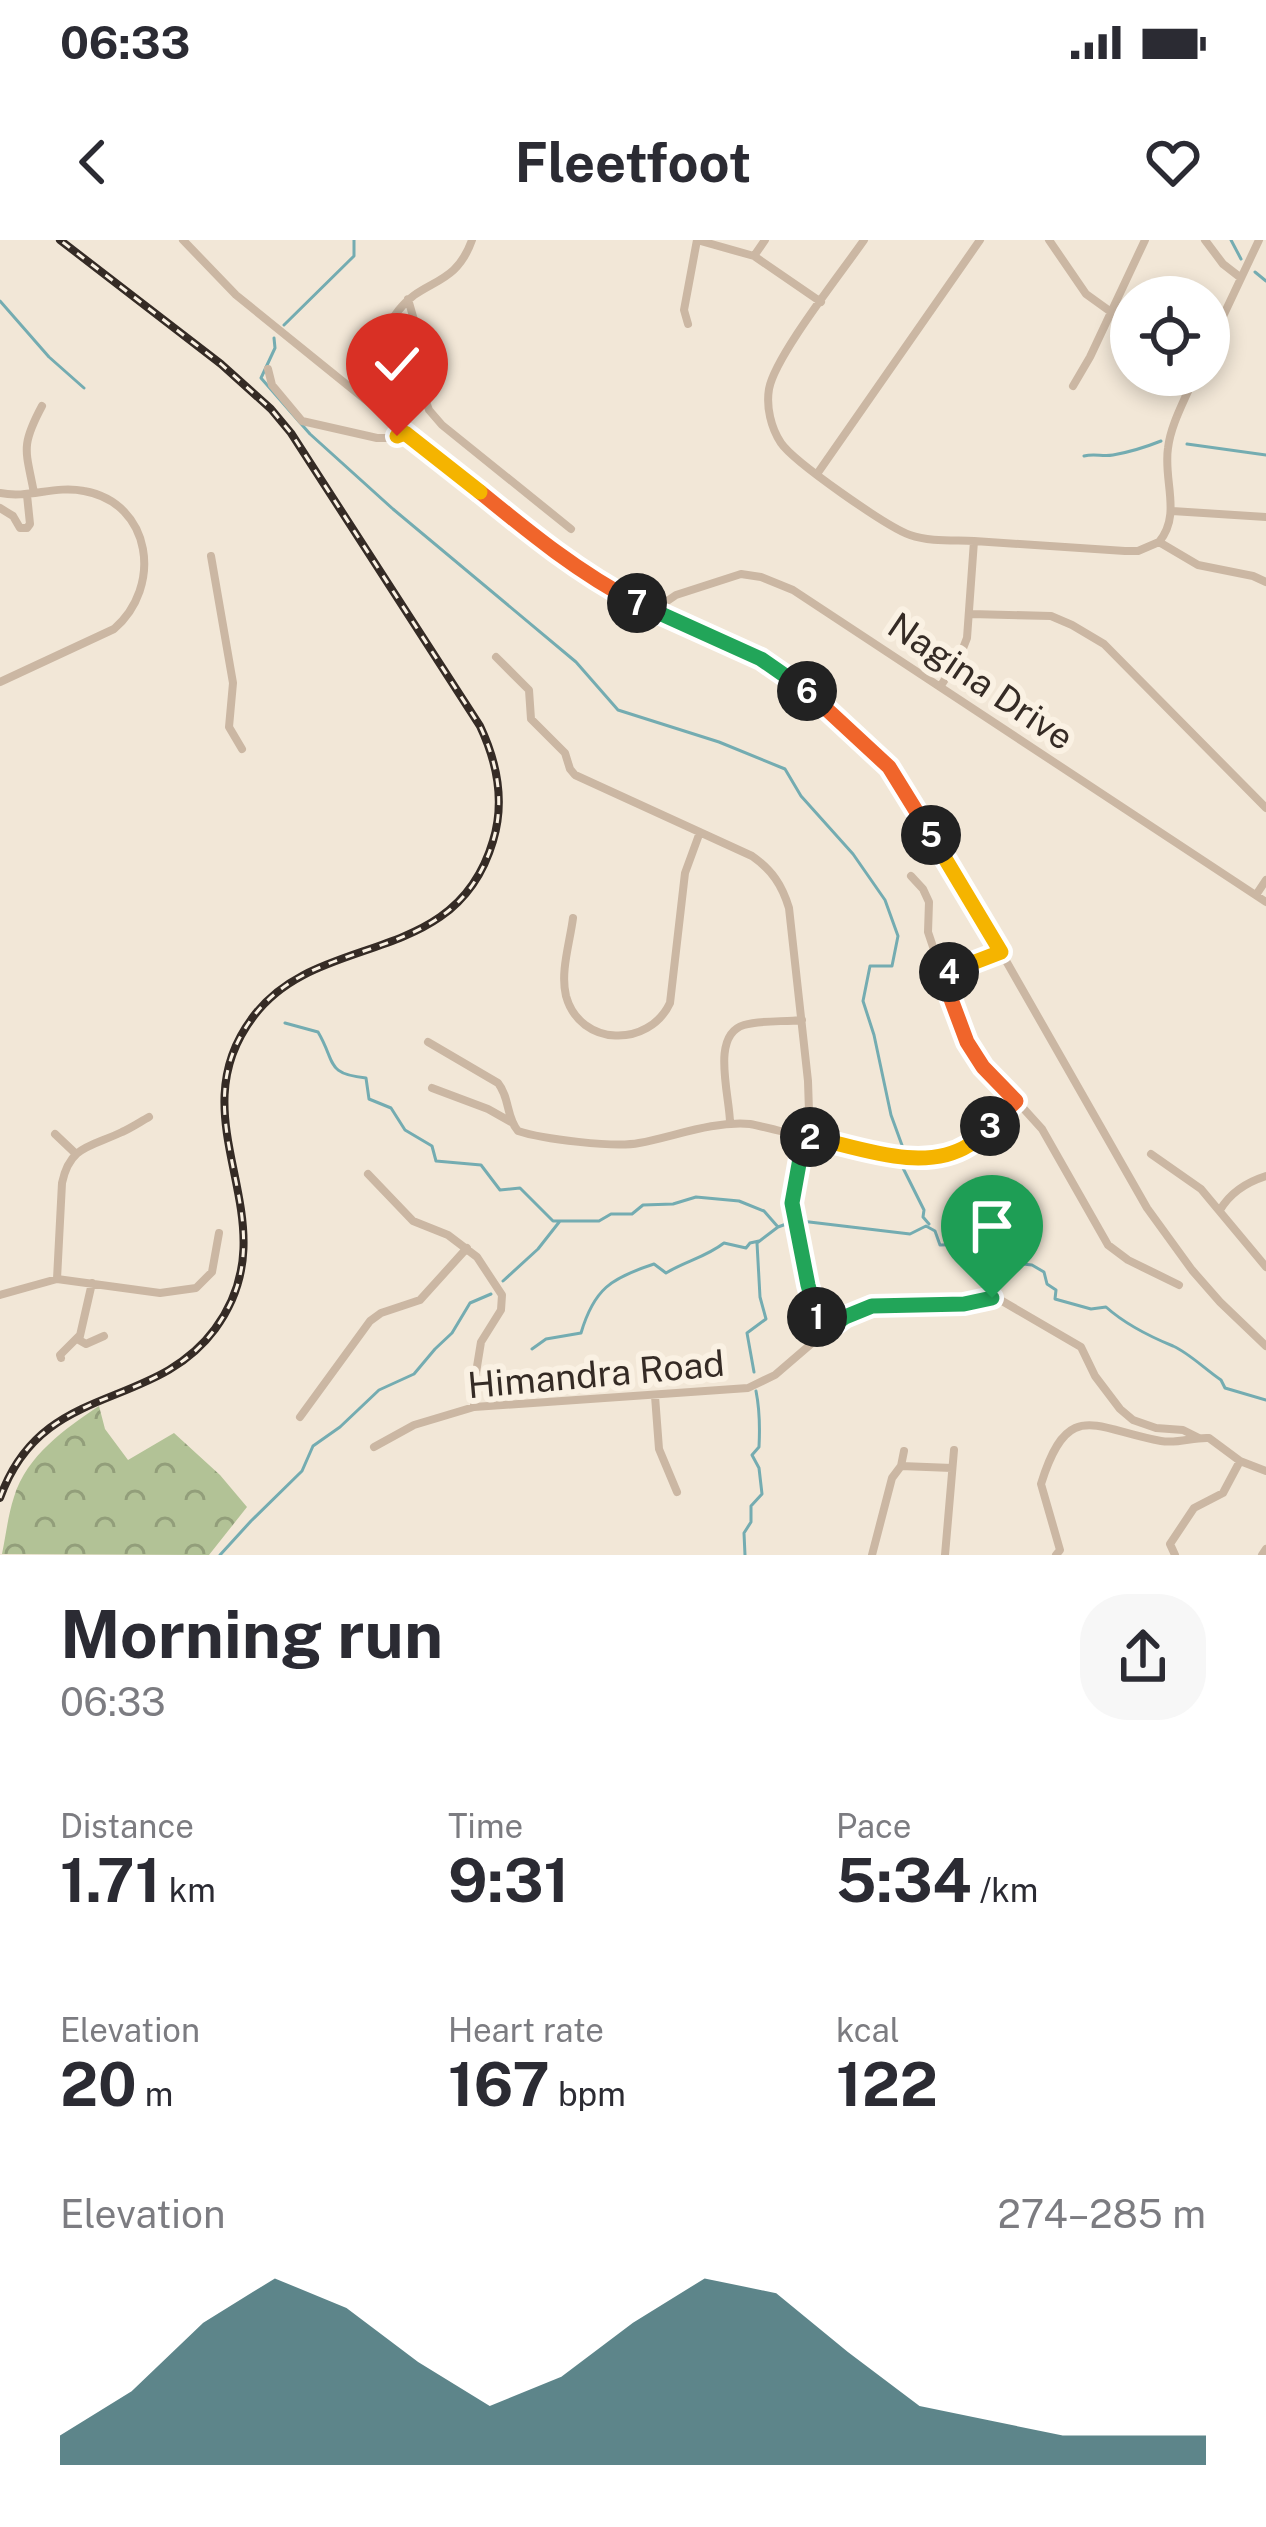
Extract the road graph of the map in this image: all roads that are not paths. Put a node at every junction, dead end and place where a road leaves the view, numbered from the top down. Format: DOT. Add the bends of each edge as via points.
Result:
graph roads {
  1 [pos="183,240"];
  2 [pos="472,240"];
  3 [pos="697,240"];
  4 [pos="765,240"];
  5 [pos="864,240"];
  6 [pos="980,240"];
  7 [pos="1049,240"];
  8 [pos="1145,240"];
  9 [pos="1204,240"];
  10 [pos="1259,240"];
  11 [pos="754,256"];
  12 [pos="1128,276"];
  13 [pos="1241,278"];
  14 [pos="408,299"];
  15 [pos="1230,301"];
  16 [pos="821,302"];
  17 [pos="1110,311"];
  18 [pos="1110,314"];
  19 [pos="688,324"];
  20 [pos="268,369"];
  21 [pos="1073,386"];
  22 [pos="358,394"];
  23 [pos="1186,396"];
  24 [pos="41,406"];
  25 [pos="405,433"];
  26 [pos="817,474"];
  27 [pos="0,493"];
  28 [pos="30,494"];
  29 [pos="0,508"];
  30 [pos="1172,511"];
  31 [pos="1266,517"];
  32 [pos="572,529"];
  33 [pos="974,541"];
  34 [pos="1159,542"];
  35 [pos="211,556"];
  36 [pos="1266,582"];
  37 [pos="652,611"];
  38 [pos="971,614"];
  39 [pos="496,657"];
  40 [pos="0,682"];
  41 [pos="940,687"];
  42 [pos="242,749"];
  43 [pos="1266,808"];
  44 [pos="700,832"];
  45 [pos="911,876"];
  46 [pos="1266,880"];
  47 [pos="1256,895"];
  48 [pos="1266,902"];
  49 [pos="573,918"];
  50 [pos="1001,952"];
  51 [pos="942,975"];
  52 [pos="802,1020"];
  53 [pos="428,1042"];
  54 [pos="432,1088"];
  55 [pos="1016,1101"];
  56 [pos="149,1117"];
  57 [pos="512,1123"];
  58 [pos="730,1123"];
  59 [pos="55,1134"];
  60 [pos="804,1136"];
  61 [pos="75,1154"];
  62 [pos="1151,1154"];
  63 [pos="368,1174"];
  64 [pos="1266,1176"];
  65 [pos="1220,1210"];
  66 [pos="219,1233"];
  67 [pos="467,1248"];
  68 [pos="1262,1256"];
  69 [pos="1266,1267"];
  70 [pos="57,1279"];
  71 [pos="92,1283"];
  72 [pos="1179,1285"];
  73 [pos="0,1295"];
  74 [pos="825,1332"];
  75 [pos="80,1335"];
  76 [pos="104,1336"];
  77 [pos="1264,1340"];
  78 [pos="61,1358"];
  79 [pos="655,1396"];
  80 [pos="474,1407"];
  81 [pos="300,1417"];
  82 [pos="1198,1438"];
  83 [pos="374,1447"];
  84 [pos="954,1450"];
  85 [pos="904,1451"];
  86 [pos="1240,1461"];
  87 [pos="901,1466"];
  88 [pos="952,1468"];
  89 [pos="1266,1471"];
  90 [pos="677,1492"];
  91 [pos="872,1555"];
  92 [pos="945,1555"];
  93 [pos="1056,1555"];
  94 [pos="1175,1555"];
  1 -- 22 [label="street" via="236,295"];
  2 -- 14 [label="street" via="452,273"];
  3 -- 11 [label="street"];
  3 -- 19 [label="street"];
  4 -- 11 [label="street"];
  5 -- 16 [label="street"];
  6 -- 26 [label="street"];
  7 -- 17 [label="street" via="1086,294"];
  8 -- 12 [label="street"];
  9 -- 13 [label="street"];
  10 -- 13 [label="street"];
  11 -- 16 [label="street"];
  13 -- 15 [label="street"];
  14 -- 22 [label="street" via="384,338 375,383"];
  14 -- 32 [label="street" via="429,410"];
  16 -- 26 [label="street" via="775,374 769,400 780,442"];
  18 -- 21 [label="street"];
  20 -- 25 [label="street" via="302,421 376,438"];
  22 -- 25 [label="street"];
  23 -- 30 [label="street" via="1168,447"];
  24 -- 28 [label="street" via="26,437"];
  25 -- 37 [label="street" via="555,553"];
  26 -- 33 [label="street" via="910,535"];
  27 -- 28 [label="street"];
  28 -- 29 [label="street" via="25,529"];
  28 -- 40 [label="street" via="84,491 117,506 140,539 143,582 114,628"];
  30 -- 31 [label="street"];
  30 -- 34 [label="street"];
  33 -- 34 [label="street" via="1125,551"];
  33 -- 38 [label="street"];
  34 -- 36 [label="street" via="1198,565"];
  35 -- 42 [label="street" via="233,683 229,727"];
  37 -- 41 [label="street, Nagina Drive" via="676,595 749,574 793,590"];
  37 -- 50 [label="street" via="784,673 872,750"];
  38 -- 41 [label="street" via="965,646"];
  38 -- 43 [label="street" via="1051,616 1104,644"];
  39 -- 44 [label="street" via="527,687 531,718 565,753 571,772"];
  41 -- 47 [label="street, Nagina Drive"];
  44 -- 49 [label="street" via="685,873 670,1003 652,1026 610,1036 577,1016 565,982"];
  44 -- 52 [label="street" via="752,856 778,880 790,908"];
  45 -- 51 [label="street" via="929,902 928,932"];
  46 -- 47 [label="street"];
  47 -- 48 [label="street, Nagina Drive"];
  50 -- 51 [label="street"];
  50 -- 77 [label="street" via="1148,1208 1192,1270"];
  51 -- 55 [label="street" via="967,1042"];
  52 -- 58 [label="street" via="742,1025 729,1036"];
  52 -- 60 [label="street"];
  53 -- 57 [label="street" via="498,1083"];
  54 -- 57 [label="street"];
  55 -- 60 [label="street" via="968,1146 944,1156"];
  55 -- 72 [label="street" via="1042,1129 1108,1245"];
  56 -- 61 [label="street"];
  57 -- 58 [label="street" via="523,1134 628,1144"];
  58 -- 60 [label="street"];
  59 -- 61 [label="street"];
  60 -- 74 [label="street" via="792,1203"];
  61 -- 70 [label="street" via="62,1184"];
  62 -- 65 [label="street"];
  63 -- 67 [label="street" via="409,1217"];
  64 -- 65 [label="street" via="1245,1184"];
  65 -- 68 [label="street"];
  66 -- 71 [label="street" via="212,1272 196,1288 160,1293"];
  67 -- 80 [label="street" via="503,1300 481,1342"];
  67 -- 81 [label="street" via="420,1300 370,1321"];
  68 -- 69 [label="street"];
  70 -- 71 [label="street"];
  70 -- 73 [label="street"];
  71 -- 75 [label="street"];
  74 -- 79 [label="street, Himandra Road" via="748,1388"];
  74 -- 82 [label="street, Himandra Road" via="878,1305 1008,1302 1081,1347 1126,1415"];
  75 -- 76 [label="street" via="83,1344"];
  75 -- 78 [label="street"];
  79 -- 80 [label="street, Himandra Road"];
  79 -- 90 [label="street" via="659,1449"];
  80 -- 83 [label="street, Himandra Road"];
  82 -- 86 [label="street"];
  82 -- 93 [label="street" via="1173,1442 1100,1425 1070,1429 1041,1484 1059,1539"];
  84 -- 88 [label="street"];
  85 -- 87 [label="street"];
  86 -- 89 [label="street"];
  86 -- 94 [label="street" via="1223,1493 1190,1514 1170,1544"];
  87 -- 88 [label="street"];
  87 -- 91 [label="street"];
  88 -- 92 [label="street"];
}
